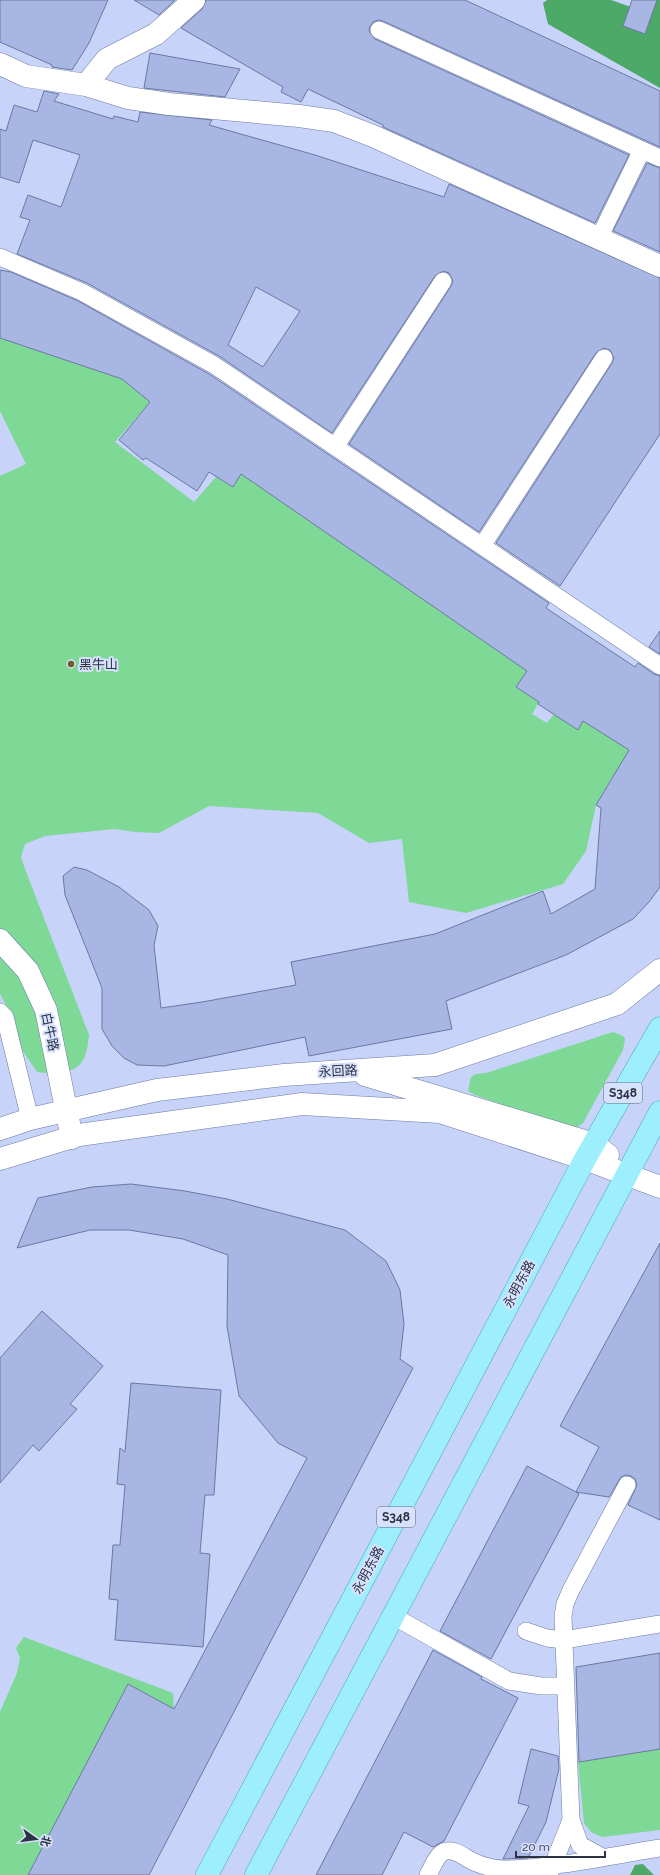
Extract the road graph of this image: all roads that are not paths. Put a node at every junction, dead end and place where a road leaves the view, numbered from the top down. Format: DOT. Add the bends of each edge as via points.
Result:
graph roads {
  1 [pos="194,0"];
  2 [pos="379,30"];
  3 [pos="0,64"];
  4 [pos="86,85"];
  5 [pos="642,150"];
  6 [pos="660,158"];
  7 [pos="599,238"];
  8 [pos="0,257"];
  9 [pos="660,266"];
  10 [pos="443,281"];
  11 [pos="604,358"];
  12 [pos="335,447"];
  13 [pos="482,546"];
  14 [pos="660,666"];
  15 [pos="0,940"];
  16 [pos="660,970"];
  17 [pos="0,1012"];
  18 [pos="660,1028"];
  19 [pos="349,1071"];
  20 [pos="66,1111"];
  21 [pos="660,1112"];
  22 [pos="30,1119"];
  23 [pos="0,1129"];
  24 [pos="72,1138"];
  25 [pos="590,1152"];
  26 [pos="0,1159"];
  27 [pos="627,1175"];
  28 [pos="660,1187"];
  29 [pos="627,1485"];
  30 [pos="393,1616"];
  31 [pos="660,1624"];
  32 [pos="526,1631"];
  33 [pos="564,1640"];
  34 [pos="566,1686"];
  35 [pos="570,1820"];
  36 [pos="660,1848"];
  37 [pos="602,1857"];
  38 [pos="551,1870"];
  39 [pos="207,1875"];
  40 [pos="256,1875"];
  41 [pos="428,1875"];
  1 -- 4 [label="main road" via="156,34 107,59"];
  2 -- 5 [label="lane"];
  3 -- 4 [label="main road" via="26,76"];
  4 -- 7 [label="main road" via="128,98 169,104 334,121 373,136"];
  5 -- 6 [label="lane"];
  5 -- 7 [label="lane"];
  7 -- 9 [label="main road"];
  8 -- 12 [label="lane" via="82,292 176,343 214,365"];
  10 -- 12 [label="lane"];
  11 -- 13 [label="lane"];
  12 -- 13 [label="lane"];
  13 -- 14 [label="lane"];
  15 -- 20 [label="main road, 白牛路" via="28,971 46,1010"];
  16 -- 19 [label="main road, 永回路" via="617,1004 434,1066"];
  17 -- 22 [label="lane" via="5,1017"];
  18 -- 25 [label="main road, S348"];
  19 -- 20 [label="main road, 永回路" via="284,1075 157,1090"];
  19 -- 25 [label="main road"];
  20 -- 22 [label="main road, 永回路"];
  20 -- 24 [label="main road, 白牛路"];
  21 -- 27 [label="main road"];
  22 -- 23 [label="main road, 永回路"];
  24 -- 25 [label="main road" via="302,1104 440,1112"];
  24 -- 26 [label="main road"];
  25 -- 27 [label="main road"];
  25 -- 39 [label="main road, 永明东路 / S348"];
  27 -- 28 [label="main road"];
  27 -- 30 [label="main road"];
  29 -- 33 [label="lane" via="565,1604"];
  30 -- 34 [label="lane" via="509,1681"];
  30 -- 40 [label="main road"];
  31 -- 33 [label="lane"];
  32 -- 33 [label="lane"];
  33 -- 34 [label="lane"];
  34 -- 35 [label="lane"];
  35 -- 37 [label="lane" via="580,1845"];
  35 -- 38 [label="lane"];
  36 -- 37 [label="lane"];
  37 -- 38 [label="lane"];
  38 -- 41 [label="lane" via="489,1867 446,1851 441,1853"];
}
